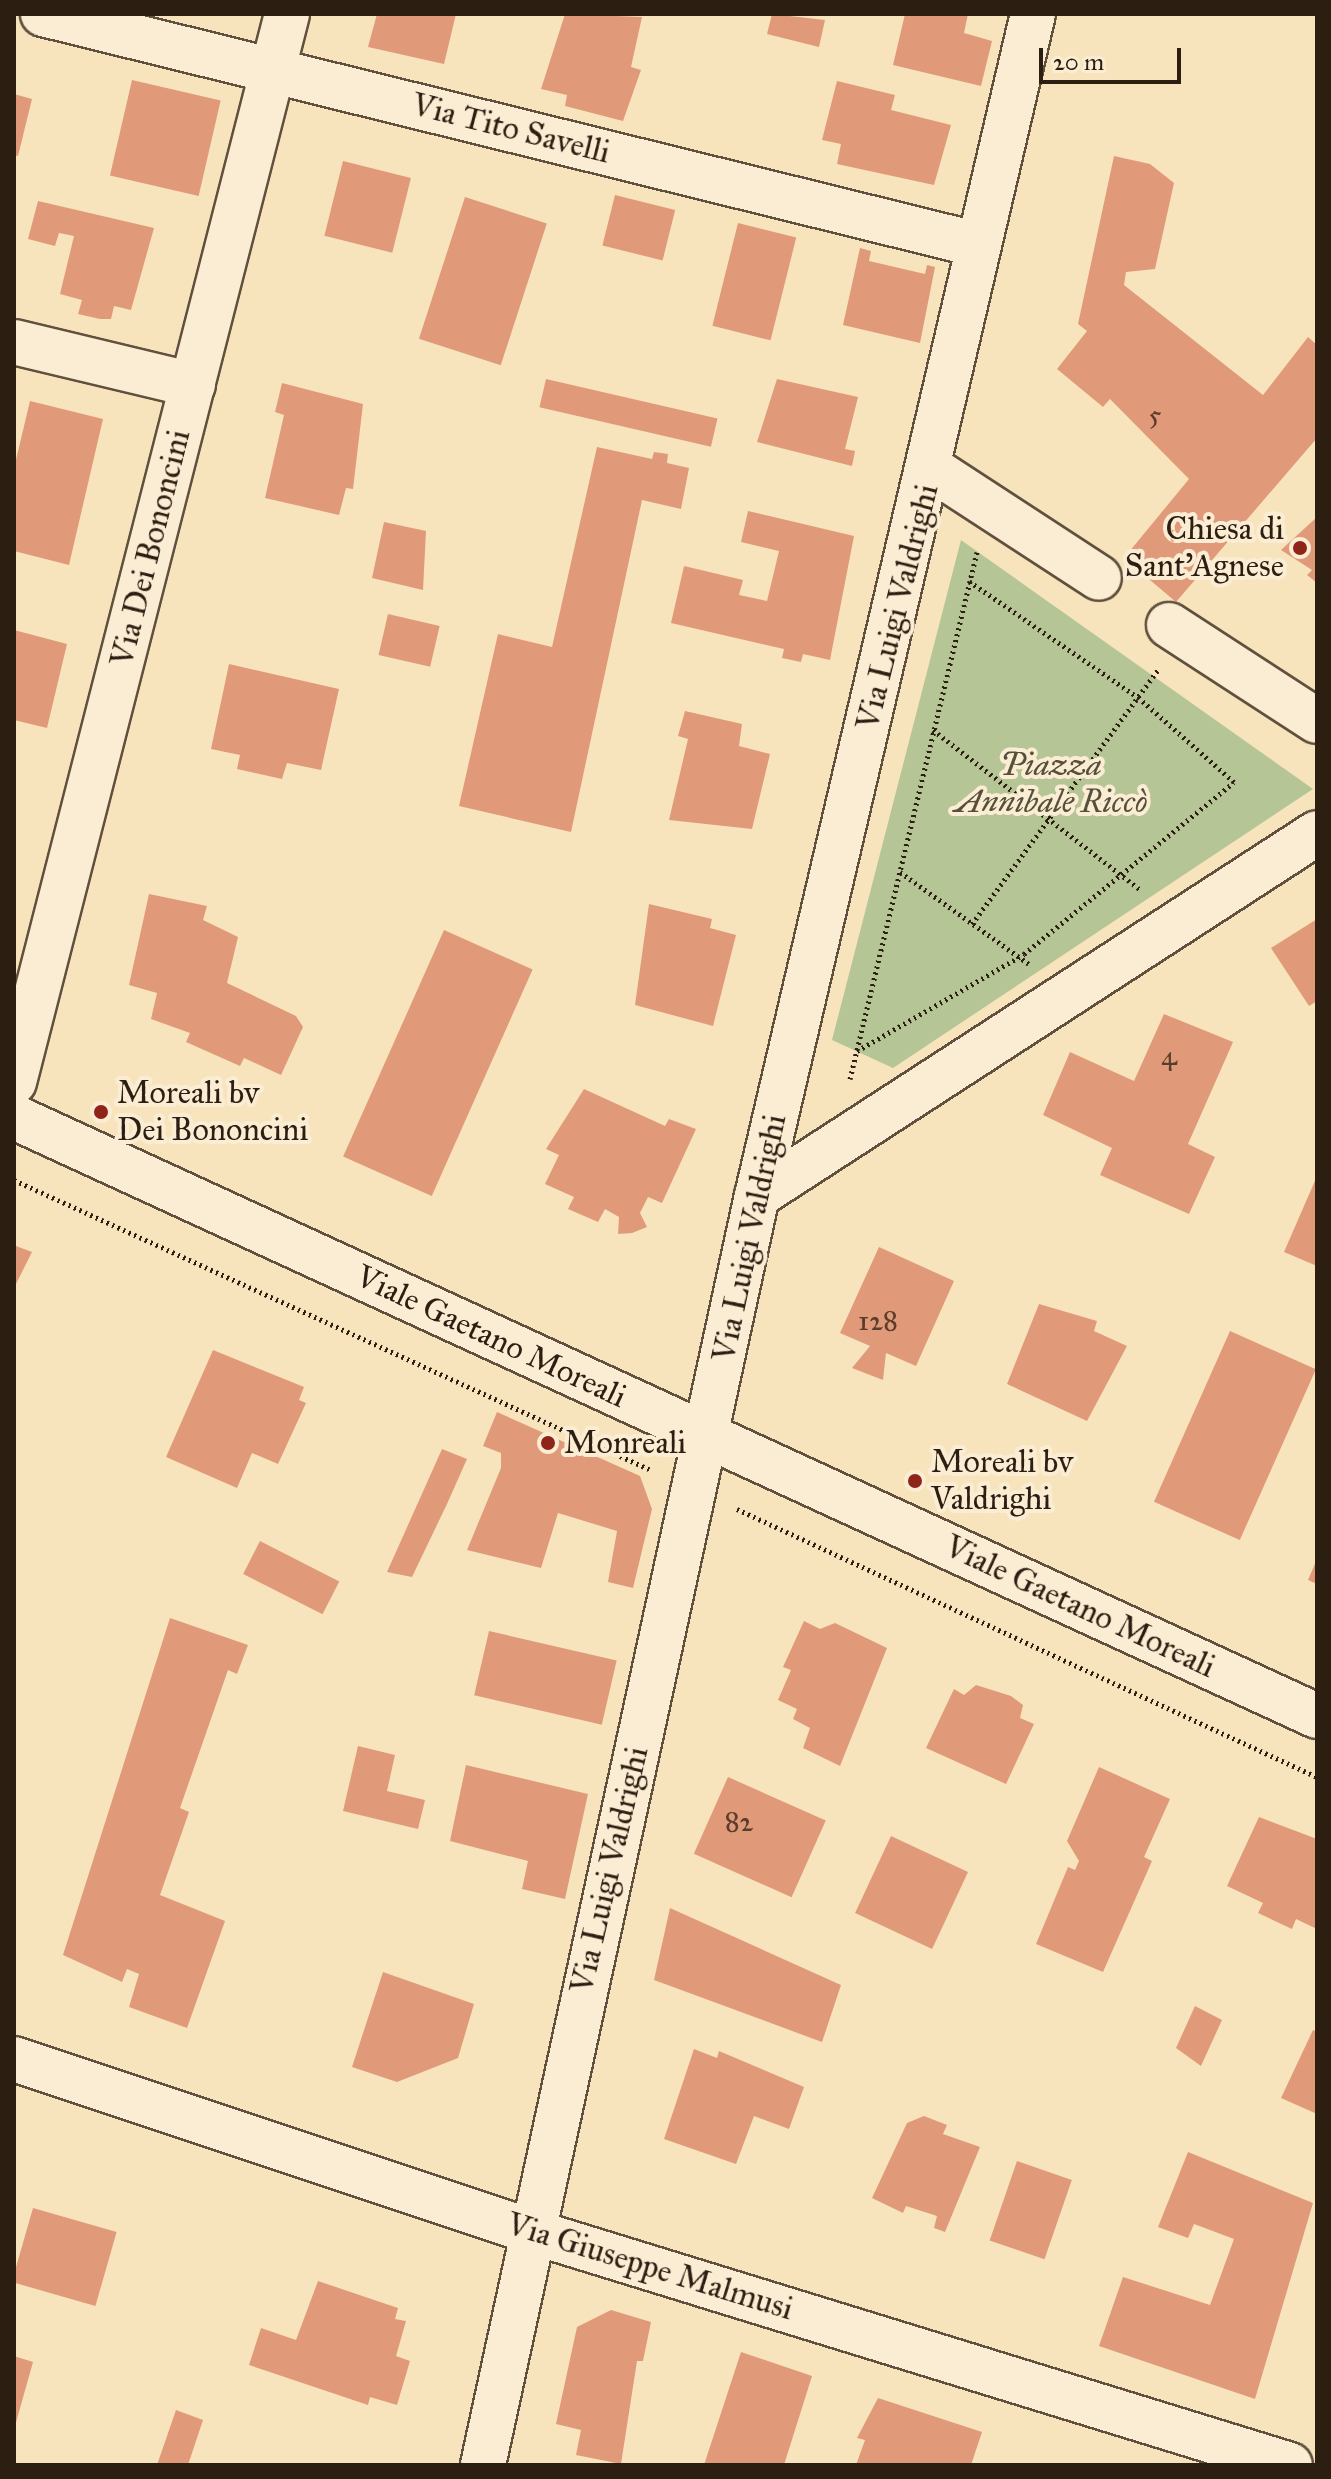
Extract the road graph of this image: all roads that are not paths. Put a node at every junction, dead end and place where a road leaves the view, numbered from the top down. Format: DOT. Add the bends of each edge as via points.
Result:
graph roads {
  1 [pos="43,14"];
  2 [pos="287,14"];
  3 [pos="1033,14"];
  4 [pos="274,70"];
  5 [pos="979,245"];
  6 [pos="14,342"];
  7 [pos="193,385"];
  8 [pos="932,469"];
  9 [pos="1099,578"];
  10 [pos="1175,628"];
  11 [pos="1317,721"];
  12 [pos="1317,833"];
  13 [pos="14,1082"];
  14 [pos="14,1117"];
  15 [pos="757,1196"];
  16 [pos="707,1437"];
  17 [pos="1317,1716"];
  18 [pos="14,2059"];
  19 [pos="530,2231"];
  20 [pos="483,2465"];
  21 [pos="1290,2465"];
  1 -- 4 [label="street, Via Tito Savelli"];
  2 -- 4 [label="street, Via Dei Bononcini"];
  3 -- 5 [label="street, Via Luigi Valdrighi"];
  4 -- 5 [label="street, Via Tito Savelli"];
  4 -- 7 [label="street, Via Dei Bononcini"];
  5 -- 8 [label="street, Via Luigi Valdrighi"];
  6 -- 7 [label="street"];
  7 -- 13 [label="street, Via Dei Bononcini"];
  8 -- 9 [label="street"];
  8 -- 15 [label="street, Via Luigi Valdrighi"];
  10 -- 11 [label="street"];
  12 -- 15 [label="street"];
  14 -- 16 [label="street, Viale Gaetano Moreali"];
  15 -- 16 [label="street, Via Luigi Valdrighi"];
  16 -- 17 [label="street, Viale Gaetano Moreali"];
  16 -- 19 [label="street, Via Luigi Valdrighi"];
  18 -- 19 [label="street, Via Giuseppe Malmusi"];
  19 -- 20 [label="street, Via Luigi Valdrighi"];
  19 -- 21 [label="street, Via Giuseppe Malmusi"];
}
